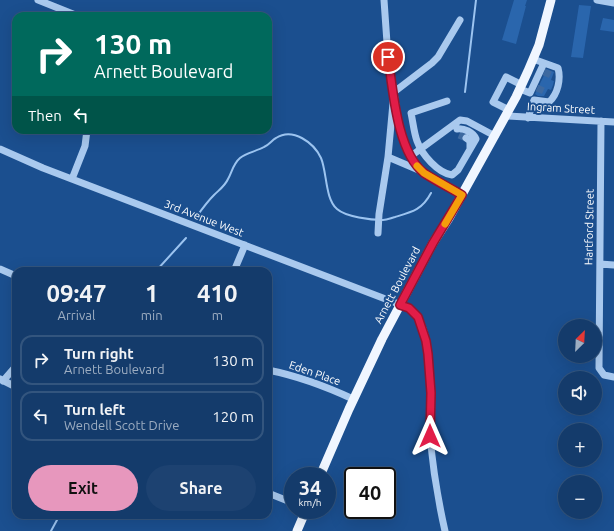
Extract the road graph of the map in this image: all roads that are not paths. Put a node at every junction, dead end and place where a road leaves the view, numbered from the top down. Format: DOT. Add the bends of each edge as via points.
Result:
graph roads {
  1 [pos="38,0"];
  2 [pos="384,0"];
  3 [pos="551,0"];
  4 [pos="597,0"];
  5 [pos="614,3"];
  6 [pos="68,12"];
  7 [pos="460,20"];
  8 [pos="533,59"];
  9 [pos="544,63"];
  10 [pos="521,87"];
  11 [pos="394,92"];
  12 [pos="532,97"];
  13 [pos="447,102"];
  14 [pos="508,113"];
  15 [pos="528,118"];
  16 [pos="601,121"];
  17 [pos="614,122"];
  18 [pos="457,130"];
  19 [pos="86,134"];
  20 [pos="495,136"];
  21 [pos="474,141"];
  22 [pos="421,148"];
  23 [pos="470,148"];
  24 [pos="0,149"];
  25 [pos="411,156"];
  26 [pos="388,157"];
  27 [pos="424,173"];
  28 [pos="72,179"];
  29 [pos="462,195"];
  30 [pos="378,231"];
  31 [pos="245,245"];
  32 [pos="600,264"];
  33 [pos="614,265"];
  34 [pos="236,267"];
  35 [pos="0,269"];
  36 [pos="12,274"];
  37 [pos="400,305"];
  38 [pos="12,370"];
  39 [pos="272,371"];
  40 [pos="614,377"];
  41 [pos="1,380"];
  42 [pos="12,385"];
  43 [pos="353,399"];
  44 [pos="324,467"];
  45 [pos="272,494"];
  46 [pos="284,499"];
  47 [pos="302,519"];
  48 [pos="297,531"];
  49 [pos="445,531"];
  1 -- 6 [label="street"];
  2 -- 11 [label="street" via="388,57"];
  3 -- 8 [label="main road, Arnett Boulevard"];
  4 -- 5 [label="street"];
  7 -- 11 [label="street" via="438,57"];
  8 -- 9 [label="street"];
  8 -- 10 [label="main road, Arnett Boulevard"];
  9 -- 12 [label="street"];
  9 -- 12 [label="street" via="558,68 558,86 550,93 548,102"];
  10 -- 12 [label="street"];
  10 -- 14 [label="main road, Arnett Boulevard"];
  10 -- 14 [label="street" via="506,77 493,102"];
  11 -- 25 [label="street" via="402,135"];
  11 -- 26 [label="street"];
  12 -- 15 [label="street"];
  13 -- 22 [label="street" via="411,113"];
  14 -- 15 [label="street, Ingram Street"];
  14 -- 20 [label="main road, Arnett Boulevard"];
  15 -- 16 [label="street, Ingram Street"];
  16 -- 17 [label="street, Ingram Street"];
  16 -- 32 [label="street, Hartford Street"];
  18 -- 20 [label="street" via="460,120 467,121"];
  18 -- 21 [label="street" via="462,128 471,133 475,136"];
  18 -- 22 [label="street"];
  19 -- 28 [label="street" via="85,146"];
  20 -- 29 [label="main road, Arnett Boulevard"];
  21 -- 23 [label="street"];
  21 -- 23 [label="street" via="467,137"];
  22 -- 23 [label="street" via="440,170 452,175 458,170"];
  22 -- 25 [label="street"];
  24 -- 28 [label="street, 3rd Avenue West"];
  25 -- 27 [label="street"];
  26 -- 27 [label="street"];
  26 -- 30 [label="street"];
  27 -- 29 [label="street"];
  28 -- 31 [label="street, 3rd Avenue West"];
  29 -- 37 [label="main road, Arnett Boulevard"];
  31 -- 34 [label="street"];
  31 -- 37 [label="street, 3rd Avenue West"];
  32 -- 33 [label="street"];
  32 -- 40 [label="street, Hartford Street" via="599,368 604,375"];
  35 -- 36 [label="street"];
  37 -- 43 [label="main road, Arnett Boulevard"];
  37 -- 49 [label="street, 3rd Avenue West" via="409,308 418,317 426,341 431,393 430,436"];
  38 -- 41 [label="street"];
  39 -- 43 [label="street, Eden Place" via="312,381"];
  41 -- 42 [label="street"];
  43 -- 44 [label="main road, Arnett Boulevard"];
  45 -- 46 [label="street"];
  47 -- 48 [label="main road"];
}
